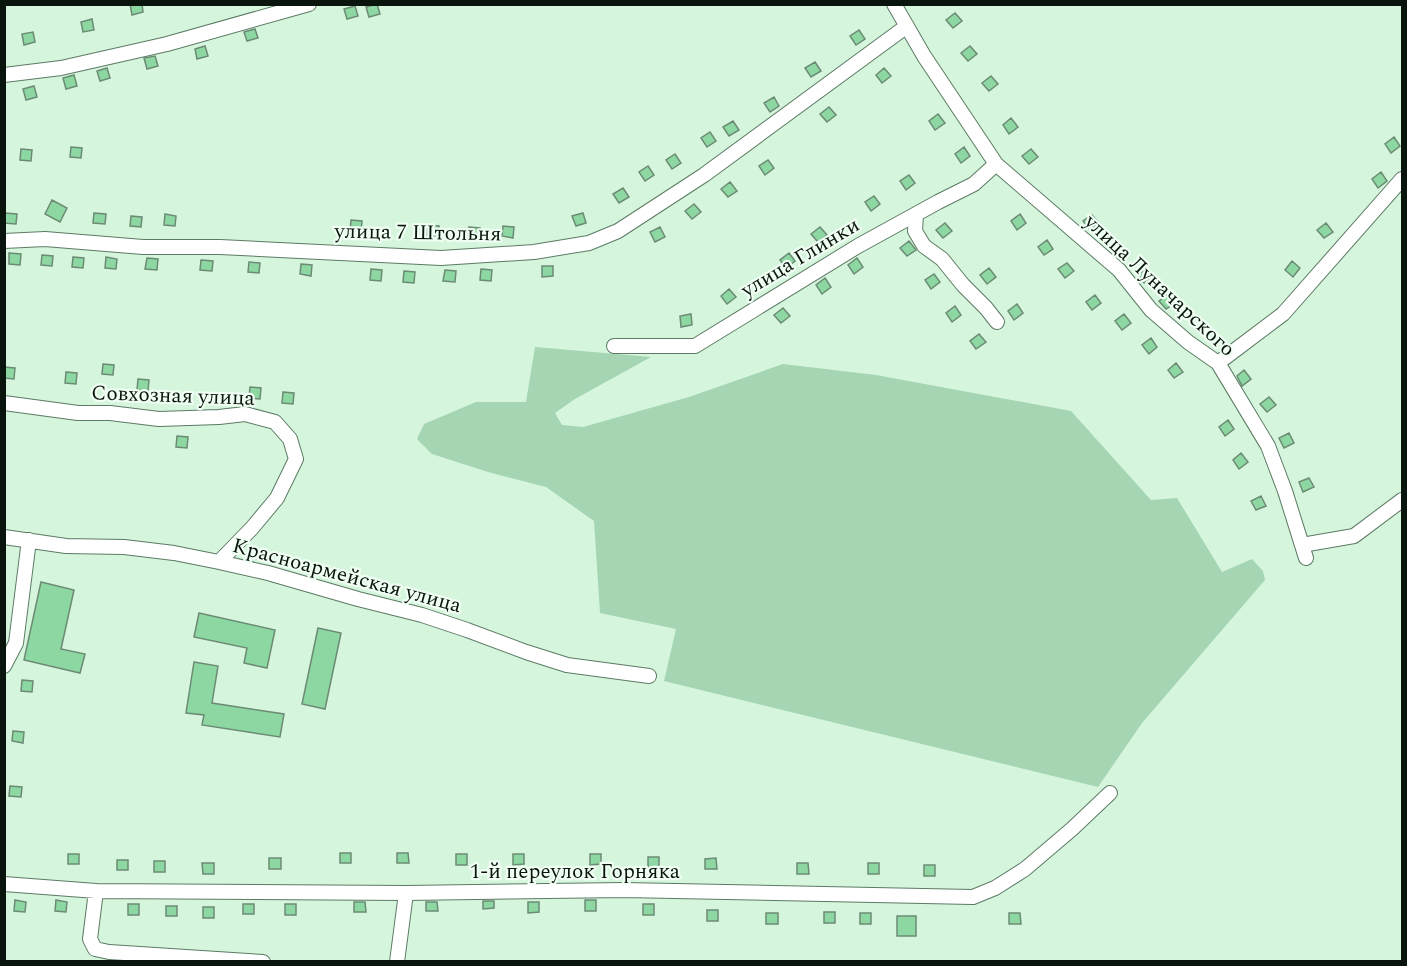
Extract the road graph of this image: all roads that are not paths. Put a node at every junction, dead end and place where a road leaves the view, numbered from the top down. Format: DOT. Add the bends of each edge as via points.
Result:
graph roads {
  1 [pos="309,4"];
  2 [pos="894,4"];
  3 [pos="907,26"];
  4 [pos="4,75"];
  5 [pos="996,164"];
  6 [pos="1402,179"];
  7 [pos="916,214"];
  8 [pos="4,241"];
  9 [pos="997,322"];
  10 [pos="614,346"];
  11 [pos="1218,363"];
  12 [pos="4,403"];
  13 [pos="1402,500"];
  14 [pos="4,537"];
  15 [pos="29,540"];
  16 [pos="219,562"];
  17 [pos="4,666"];
  18 [pos="649,676"];
  19 [pos="1110,793"];
  20 [pos="4,884"];
  21 [pos="96,891"];
  22 [pos="406,893"];
  23 [pos="263,962"];
  24 [pos="397,962"];
  1 -- 4 [label="street" via="167,44 61,68"];
  2 -- 3 [label="street"];
  3 -- 5 [label="street"];
  3 -- 8 [label="street, улица 7 Штольня" via="704,175 618,231 589,243 534,252 441,258 143,247 45,239"];
  5 -- 7 [label="street, улица Глинки" via="974,184"];
  5 -- 11 [label="street, улица Луначарского" via="1119,270 1150,310"];
  6 -- 11 [label="street" via="1283,314"];
  7 -- 9 [label="street" via="915,231 924,246 942,259"];
  7 -- 10 [label="street, улица Глинки" via="695,346"];
  11 -- 13 [label="street, улица Луначарского" via="1268,446 1304,551 1354,536"];
  12 -- 16 [label="street, Совхозная улица" via="159,419 245,414 275,422 290,439 296,459 277,498"];
  14 -- 15 [label="street, Красноармейская улица"];
  15 -- 16 [label="street, Красноармейская улица" via="66,546 124,547"];
  15 -- 17 [label="street" via="16,643"];
  16 -- 18 [label="street, Красноармейская улица" via="422,615 567,665"];
  19 -- 22 [label="street, 1-й переулок Горняка" via="1025,869 973,897 624,890"];
  20 -- 21 [label="street, 1-й переулок Горняка"];
  21 -- 22 [label="street, 1-й переулок Горняка"];
  21 -- 23 [label="street" via="90,939 95,950"];
  22 -- 24 [label="street"];
}
